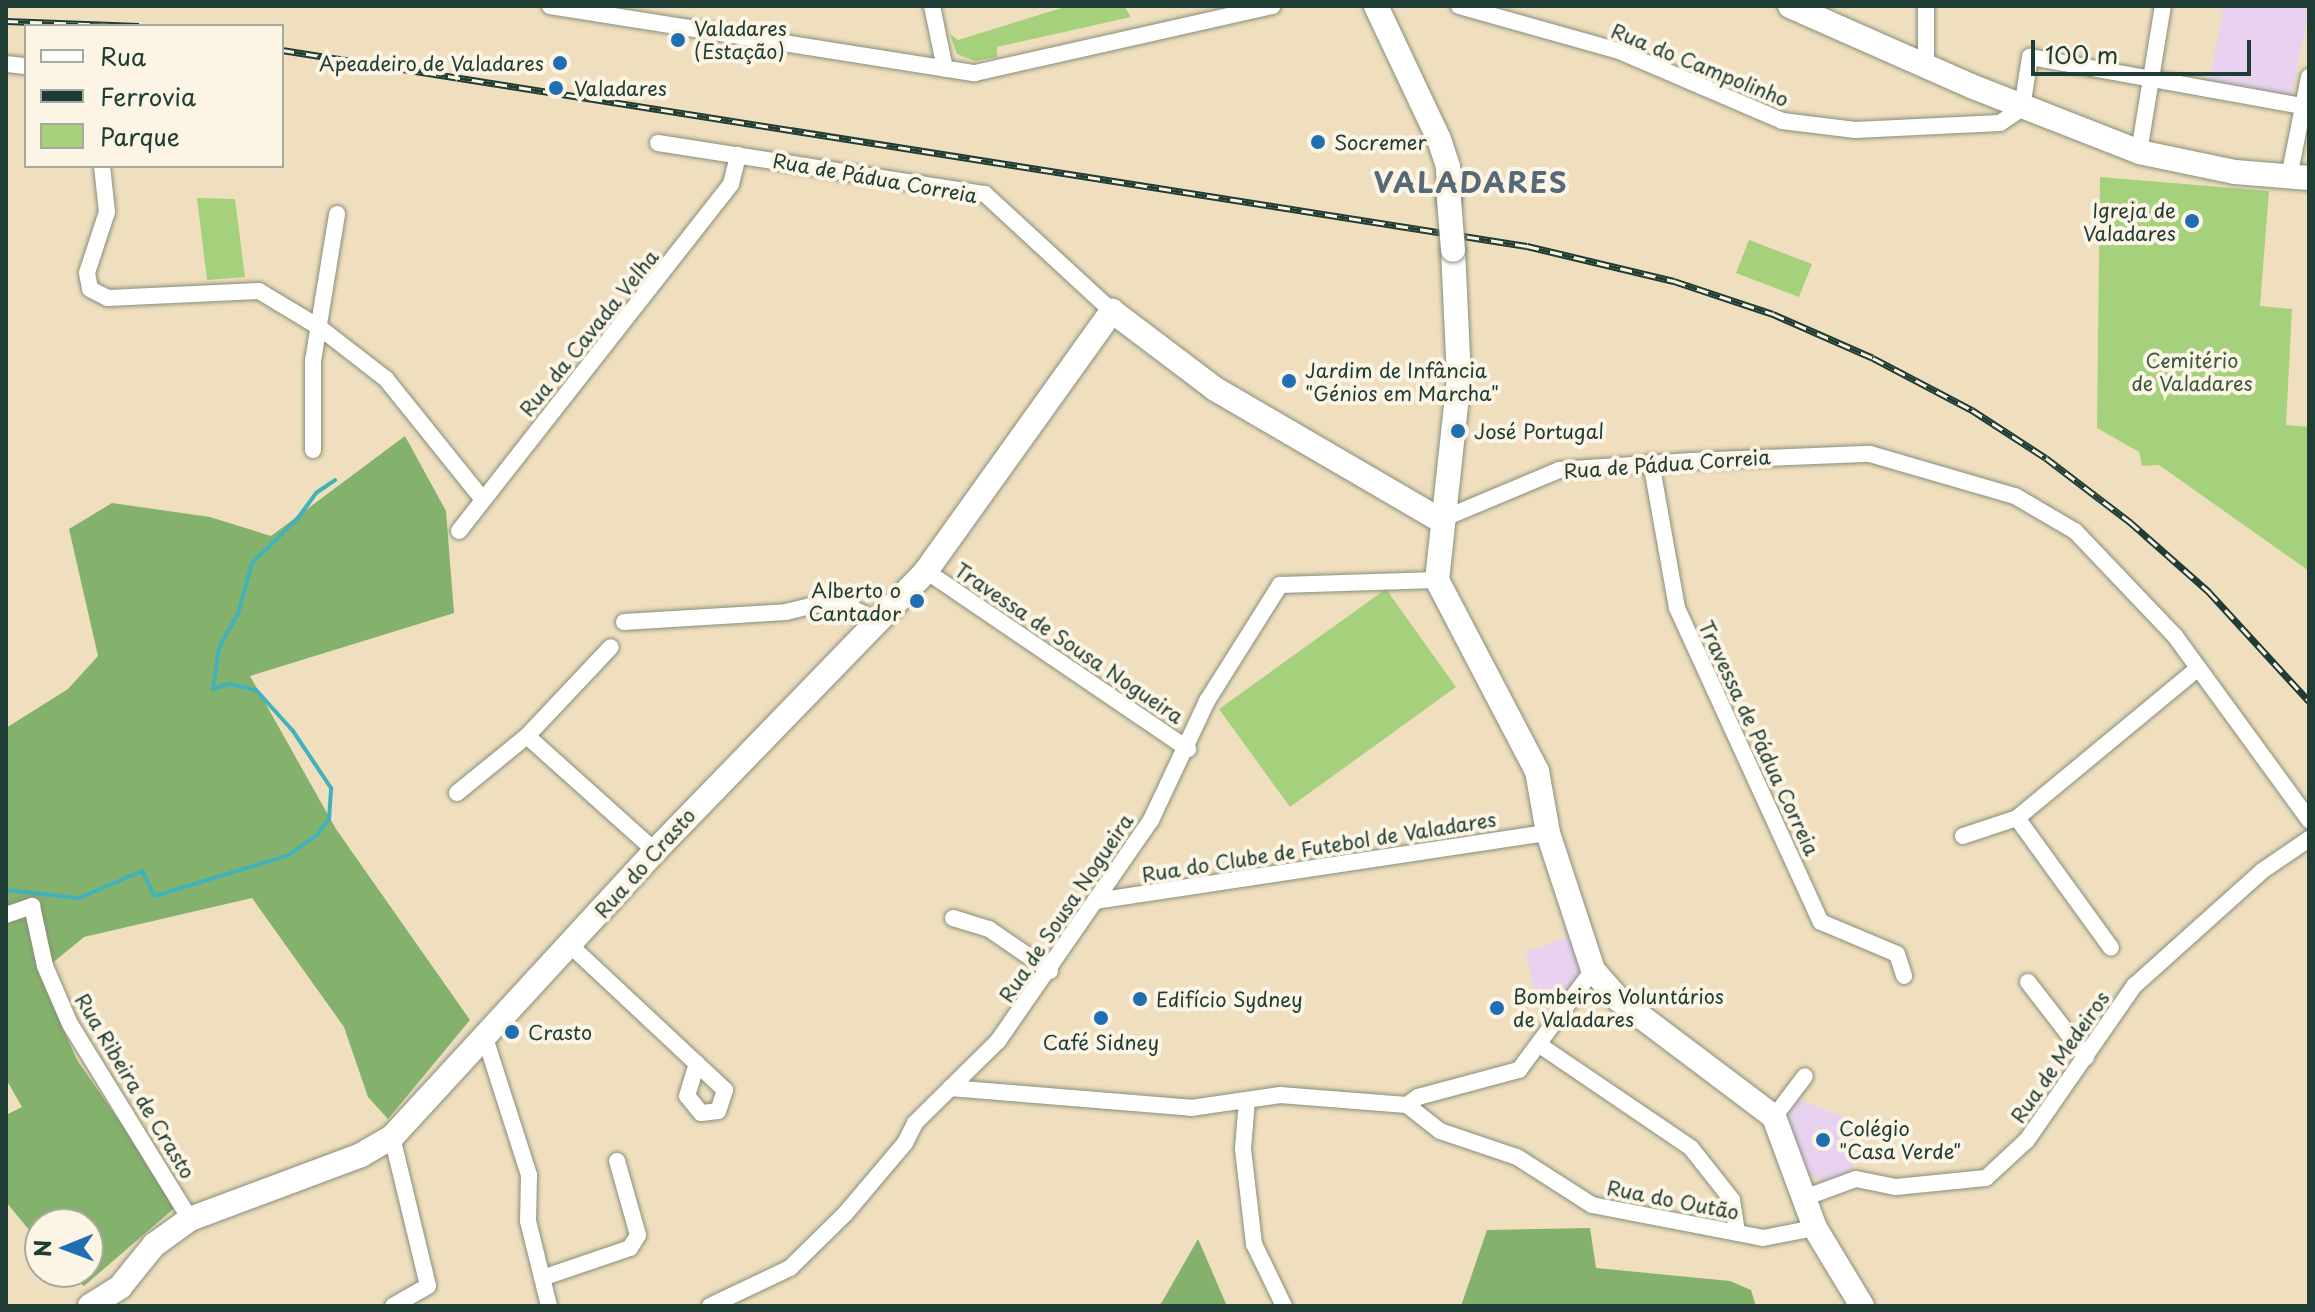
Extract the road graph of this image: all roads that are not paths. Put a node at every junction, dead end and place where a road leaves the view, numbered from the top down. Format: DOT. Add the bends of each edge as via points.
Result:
graph roads {
  1 [pos="550,6"];
  2 [pos="932,6"];
  3 [pos="1273,6"];
  4 [pos="1376,6"];
  5 [pos="1459,6"];
  6 [pos="1790,6"];
  7 [pos="1926,6"];
  8 [pos="2163,6"];
  9 [pos="568,7"];
  10 [pos="1926,65"];
  11 [pos="945,69"];
  12 [pos="2309,77"];
  13 [pos="2150,83"];
  14 [pos="2303,106"];
  15 [pos="2022,108"];
  16 [pos="658,143"];
  17 [pos="2139,152"];
  18 [pos="738,155"];
  19 [pos="102,168"];
  20 [pos="2299,177"];
  21 [pos="337,214"];
  22 [pos="1112,311"];
  23 [pos="319,327"];
  24 [pos="313,450"];
  25 [pos="1651,462"];
  26 [pos="481,497"];
  27 [pos="1440,520"];
  28 [pos="459,531"];
  29 [pos="926,571"];
  30 [pos="1437,580"];
  31 [pos="624,622"];
  32 [pos="880,622"];
  33 [pos="611,647"];
  34 [pos="2198,668"];
  35 [pos="527,736"];
  36 [pos="1188,749"];
  37 [pos="457,793"];
  38 [pos="2017,818"];
  39 [pos="2309,820"];
  40 [pos="1548,833"];
  41 [pos="1963,836"];
  42 [pos="2309,839"];
  43 [pos="655,851"];
  44 [pos="1096,901"];
  45 [pos="6,915"];
  46 [pos="953,918"];
  47 [pos="571,946"];
  48 [pos="2111,948"];
  49 [pos="1593,970"];
  50 [pos="1050,971"];
  51 [pos="1904,976"];
  52 [pos="2028,982"];
  53 [pos="486,1041"];
  54 [pos="1541,1046"];
  55 [pos="2086,1057"];
  56 [pos="697,1064"];
  57 [pos="1805,1076"];
  58 [pos="950,1088"];
  59 [pos="1247,1100"];
  60 [pos="1407,1105"];
  61 [pos="1774,1117"];
  62 [pos="392,1137"];
  63 [pos="617,1161"];
  64 [pos="1804,1198"];
  65 [pos="190,1219"];
  66 [pos="1815,1228"];
  67 [pos="1737,1233"];
  68 [pos="542,1278"];
  69 [pos="90,1306"];
  70 [pos="393,1306"];
  71 [pos="549,1306"];
  72 [pos="710,1306"];
  73 [pos="1284,1306"];
  74 [pos="1862,1306"];
  1 -- 9 [label="street"];
  2 -- 11 [label="street"];
  3 -- 11 [label="street" via="996,70"];
  4 -- 27 [label="street, bridge" via="1448,167 1459,378"];
  5 -- 15 [label="street, Rua do Campolinho" via="1619,51 1782,121 1855,130 2000,123"];
  6 -- 10 [label="street"];
  7 -- 10 [label="street"];
  8 -- 13 [label="street"];
  9 -- 11 [label="street"];
  10 -- 15 [label="street"];
  12 -- 14 [label="street"];
  13 -- 14 [label="street"];
  13 -- 15 [label="street" via="2030,57"];
  13 -- 17 [label="street"];
  14 -- 20 [label="street"];
  15 -- 17 [label="street"];
  16 -- 18 [label="street, Rua de Pádua Correia"];
  17 -- 20 [label="street" via="2189,165"];
  18 -- 22 [label="street, Rua de Pádua Correia" via="985,194"];
  18 -- 26 [label="street, Rua da Cavada Velha" via="731,184"];
  19 -- 23 [label="street" via="107,212 87,273 90,289 108,298 259,291"];
  21 -- 23 [label="street"];
  22 -- 27 [label="street, Rua de Pádua Correia" via="1215,389"];
  22 -- 29 [label="street, Rua do Crasto"];
  23 -- 24 [label="street"];
  23 -- 26 [label="street" via="386,379"];
  25 -- 27 [label="street, Rua de Pádua Correia" via="1537,475"];
  25 -- 34 [label="street, Rua de Pádua Correia" via="1870,454 2015,496 2075,531 2175,636"];
  25 -- 51 [label="street, Travessa de Pádua Correia" via="1677,608 1821,922 1897,954"];
  26 -- 28 [label="street, Rua da Cavada Velha"];
  27 -- 30 [label="street"];
  29 -- 32 [label="street, Rua do Crasto"];
  29 -- 36 [label="street, Travessa de Sousa Nogueira"];
  30 -- 36 [label="street, Rua de Sousa Nogueira" via="1280,585 1234,653"];
  30 -- 40 [label="street" via="1537,771"];
  31 -- 32 [label="street" via="786,612 835,600"];
  32 -- 43 [label="street, Rua do Crasto"];
  33 -- 35 [label="street"];
  34 -- 38 [label="street"];
  34 -- 39 [label="street, Rua de Pádua Correia"];
  35 -- 37 [label="street"];
  35 -- 43 [label="street"];
  36 -- 44 [label="street, Rua de Sousa Nogueira" via="1151,820"];
  38 -- 41 [label="street"];
  38 -- 48 [label="street"];
  40 -- 44 [label="street, Rua do Clube de Futebol de Valadares"];
  40 -- 49 [label="street"];
  42 -- 55 [label="street, Rua de Medeiros" via="2262,871 2134,986"];
  43 -- 47 [label="street, Rua do Crasto"];
  44 -- 50 [label="street, Rua de Sousa Nogueira"];
  45 -- 65 [label="street, Rua Ribeira de Crasto" via="32,906 45,966 70,1024"];
  46 -- 50 [label="street" via="989,929"];
  47 -- 53 [label="street, Rua do Crasto"];
  47 -- 56 [label="street"];
  49 -- 54 [label="street"];
  49 -- 61 [label="street" via="1619,1000"];
  50 -- 58 [label="street, Rua de Sousa Nogueira" via="998,1041"];
  52 -- 55 [label="street"];
  53 -- 62 [label="street, Rua do Crasto"];
  53 -- 68 [label="street" via="529,1175 528,1221"];
  54 -- 60 [label="street" via="1519,1070 1418,1097"];
  54 -- 67 [label="street" via="1691,1148 1732,1200"];
  55 -- 64 [label="street, Rua de Medeiros" via="2027,1140 1986,1178 1896,1187 1856,1179"];
  57 -- 61 [label="street"];
  58 -- 59 [label="street" via="1191,1108"];
  58 -- 72 [label="street, Rua de Sousa Nogueira" via="915,1123 905,1143 845,1214 790,1268"];
  59 -- 60 [label="street" via="1280,1095"];
  59 -- 73 [label="street" via="1246,1199 1254,1244"];
  60 -- 67 [label="street, Rua do Outão" via="1440,1131 1517,1157 1592,1205"];
  61 -- 64 [label="street"];
  62 -- 65 [label="street, Rua do Crasto" via="361,1155"];
  62 -- 70 [label="street" via="428,1286"];
  63 -- 68 [label="street" via="638,1235 630,1248"];
  64 -- 66 [label="street"];
  65 -- 69 [label="street, Rua do Crasto" via="154,1245 120,1287"];
  66 -- 67 [label="street, Rua do Outão" via="1763,1238"];
  66 -- 74 [label="street"];
  68 -- 71 [label="street"];
}
